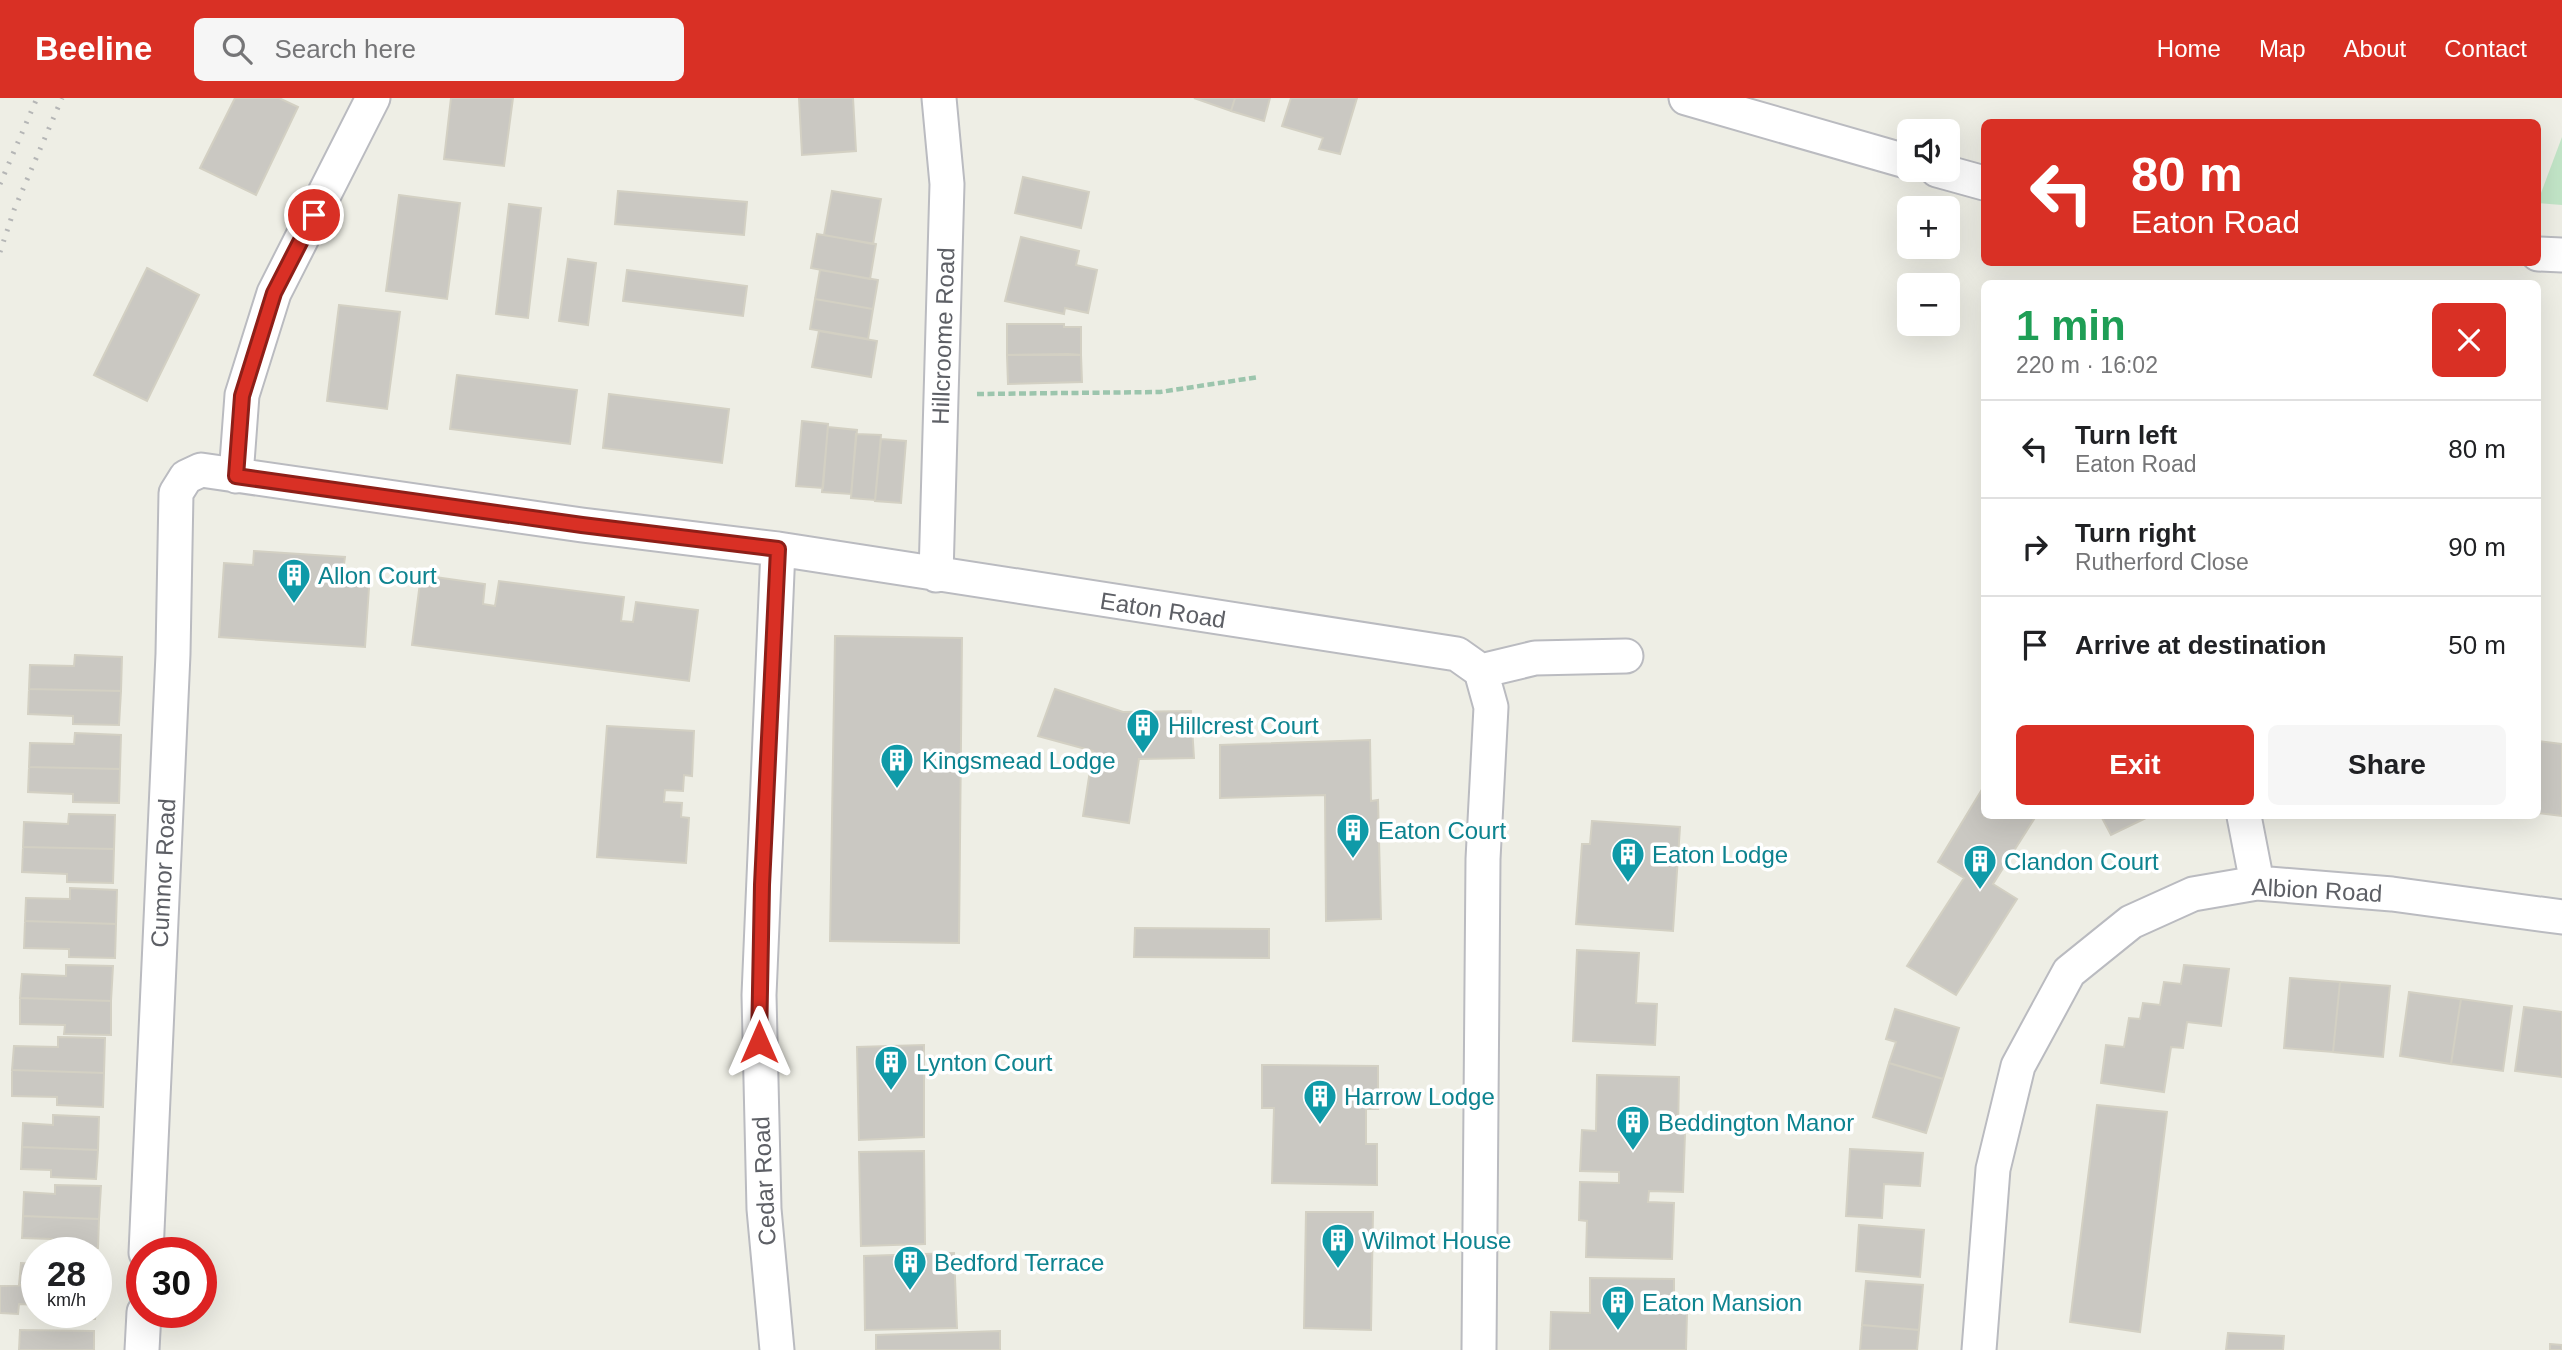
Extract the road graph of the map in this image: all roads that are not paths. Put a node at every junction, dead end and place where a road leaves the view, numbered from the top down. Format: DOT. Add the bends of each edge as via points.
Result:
graph roads {
  1 [pos="373,98"];
  2 [pos="939,98"];
  3 [pos="1686,98"];
  4 [pos="1897,159"];
  5 [pos="1960,176"];
  6 [pos="1981,182"];
  7 [pos="2541,254"];
  8 [pos="2562,256"];
  9 [pos="236,476"];
  10 [pos="176,493"];
  11 [pos="778,549"];
  12 [pos="936,575"];
  13 [pos="1626,656"];
  14 [pos="1480,671"];
  15 [pos="2245,819"];
  16 [pos="2257,883"];
  17 [pos="2562,917"];
  18 [pos="147,1237"];
  19 [pos="143,1328"];
  20 [pos="142,1350"];
  21 [pos="777,1350"];
  22 [pos="1479,1350"];
  23 [pos="1979,1350"];
  1 -- 9 [label="street" via="274,293 242,396"];
  2 -- 12 [label="street, Hillcroome Road" via="947,184"];
  3 -- 4 [label="street"];
  5 -- 6 [label="street"];
  7 -- 8 [label="street"];
  9 -- 10 [label="street, Eaton Road" via="201,470 186,477"];
  9 -- 11 [label="street, Eaton Road"];
  10 -- 18 [label="street, Cumnor Road"];
  11 -- 12 [label="street, Eaton Road"];
  11 -- 21 [label="street, Cedar Road" via="759,995 764,1209"];
  12 -- 14 [label="street, Eaton Road" via="1457,654"];
  13 -- 14 [label="street" via="1535,658"];
  14 -- 22 [label="street" via="1490,707 1483,859"];
  15 -- 16 [label="street"];
  16 -- 17 [label="street, Albion Road" via="2378,892"];
  16 -- 23 [label="street, Albion Road" via="2193,894 2132,922 2069,972 2018,1066 1993,1169"];
  19 -- 20 [label="street"];
}
